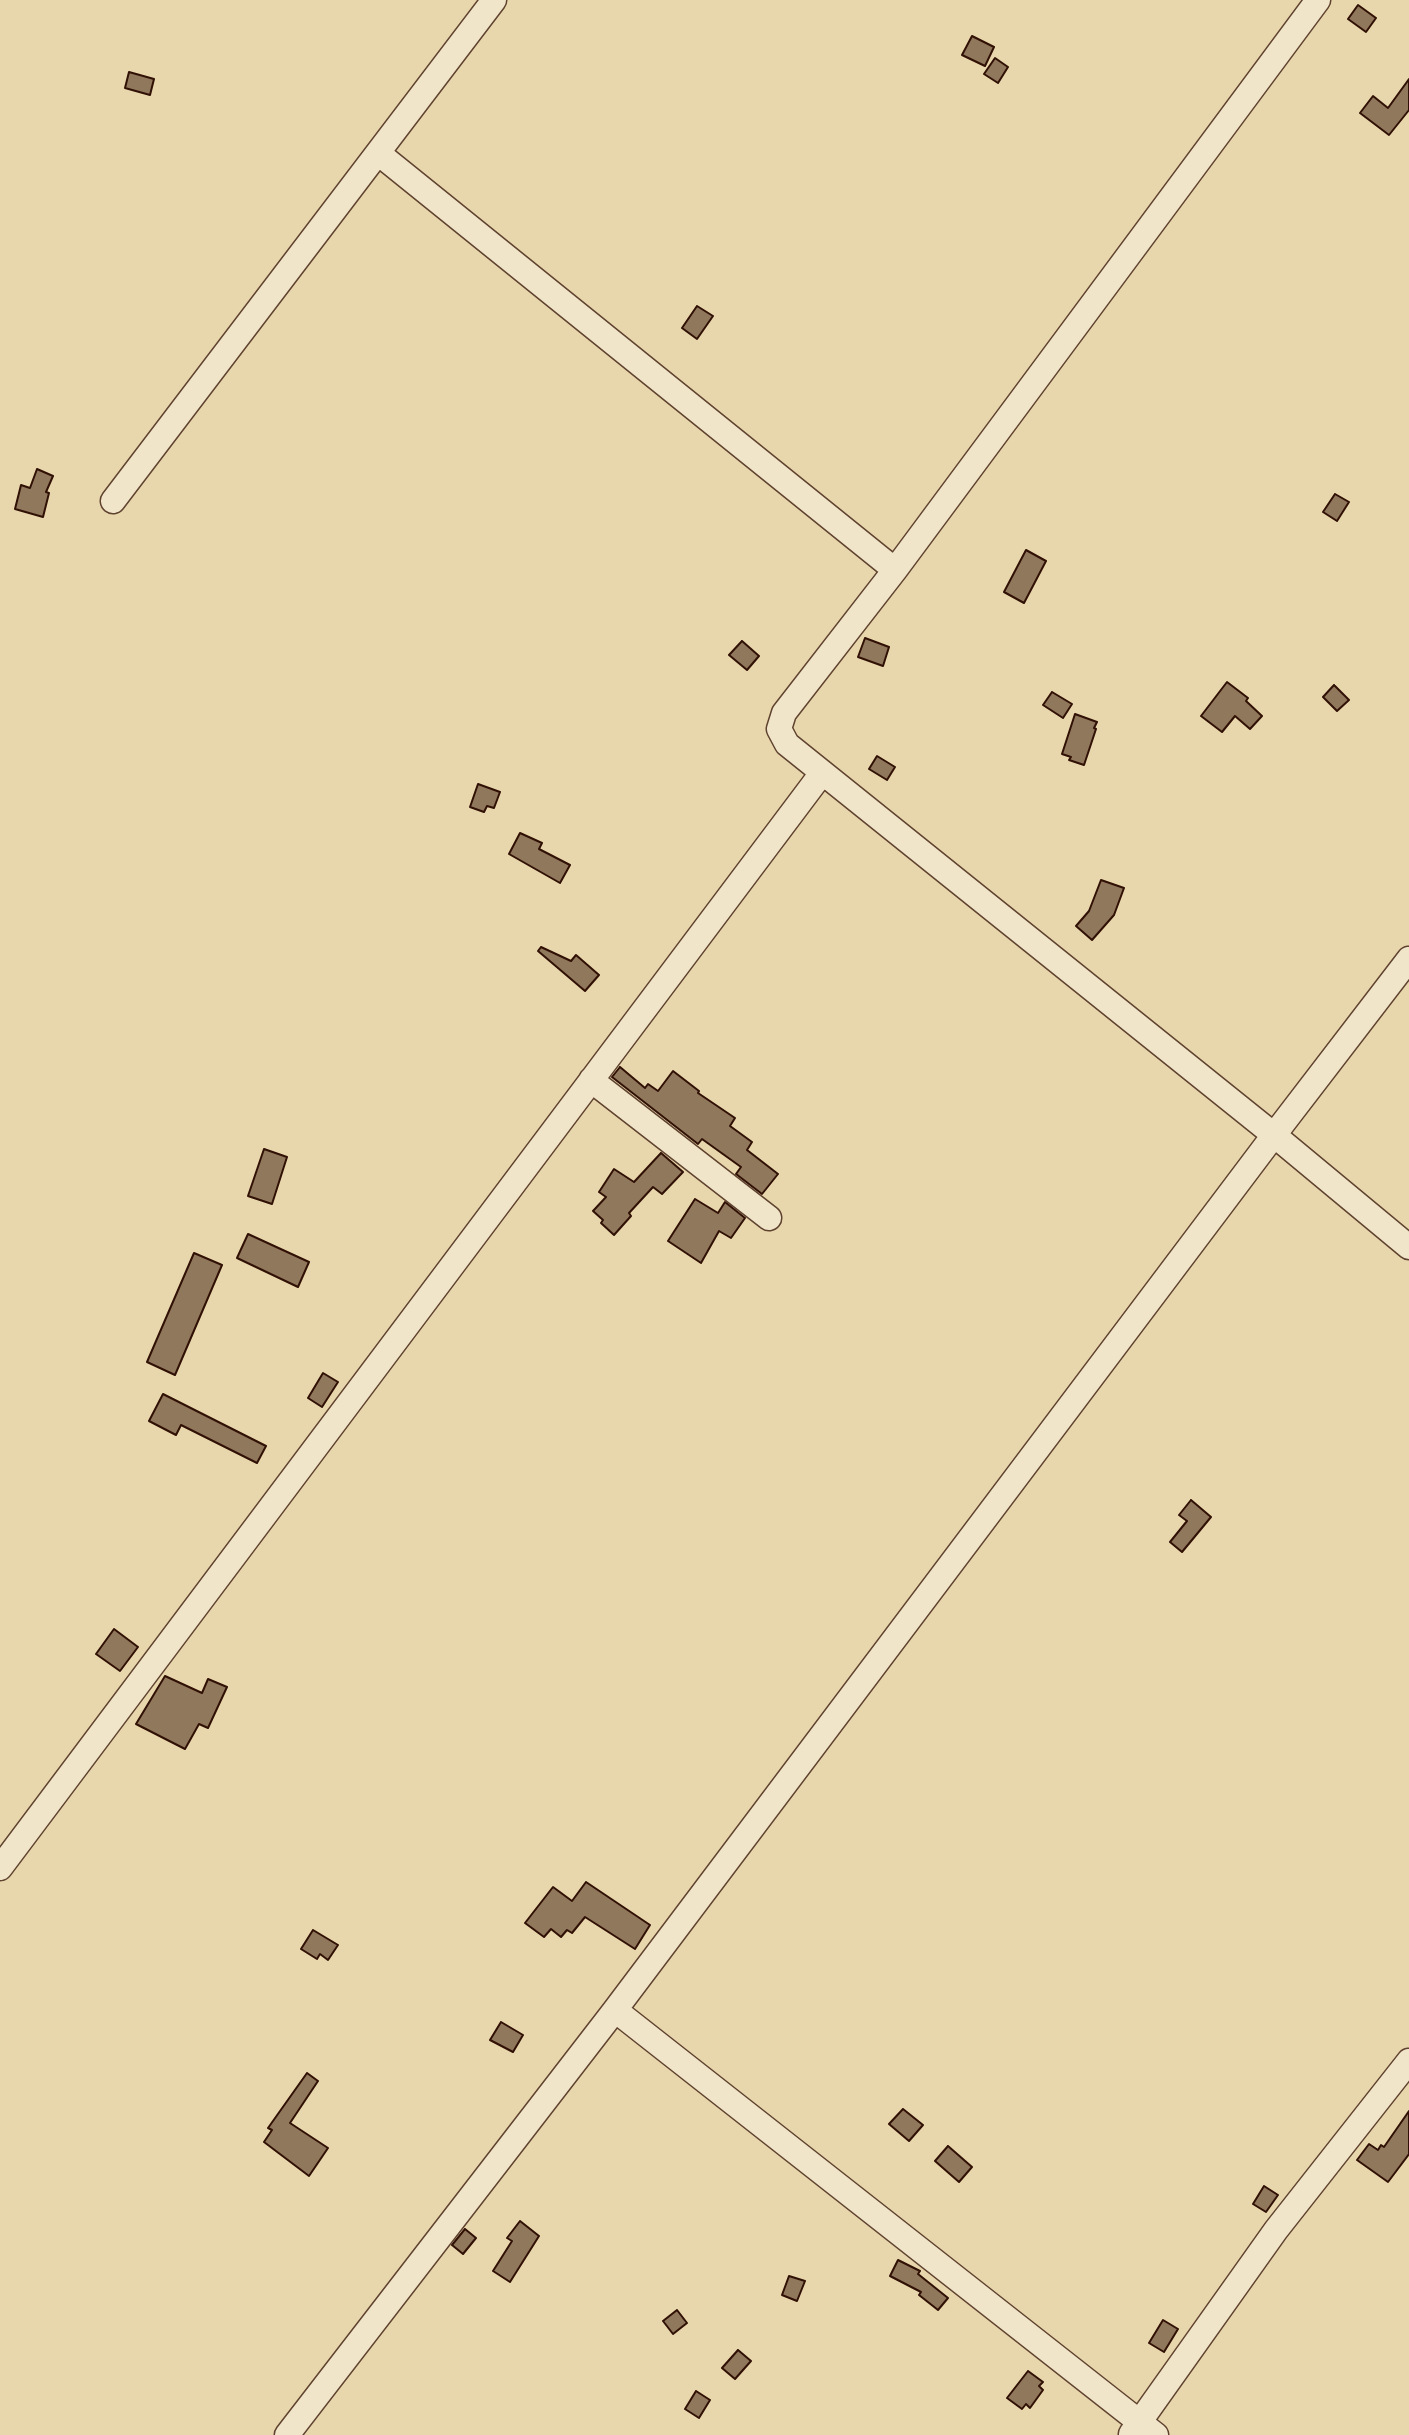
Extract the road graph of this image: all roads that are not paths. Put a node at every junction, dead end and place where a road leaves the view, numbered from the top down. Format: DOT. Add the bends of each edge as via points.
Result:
graph roads {
  1 [pos="494,0"];
  2 [pos="1318,0"];
  3 [pos="378,153"];
  4 [pos="113,501"];
  5 [pos="895,570"];
  6 [pos="822,773"];
  7 [pos="1409,959"];
  8 [pos="591,1080"];
  9 [pos="1274,1135"];
  10 [pos="769,1218"];
  11 [pos="1409,1247"];
  12 [pos="0,1868"];
  13 [pos="615,2010"];
  14 [pos="1409,2061"];
  15 [pos="1142,2431"];
  16 [pos="287,2435"];
  1 -- 3 [label="street"];
  2 -- 5 [label="street"];
  3 -- 4 [label="street"];
  3 -- 5 [label="street"];
  5 -- 6 [label="street" via="784,713 779,729 786,744"];
  6 -- 8 [label="street"];
  6 -- 9 [label="street"];
  7 -- 9 [label="street"];
  8 -- 10 [label="street"];
  8 -- 12 [label="street"];
  9 -- 11 [label="street"];
  9 -- 13 [label="street"];
  13 -- 15 [label="street"];
  13 -- 16 [label="street"];
  14 -- 15 [label="street" via="1276,2230"];
}
